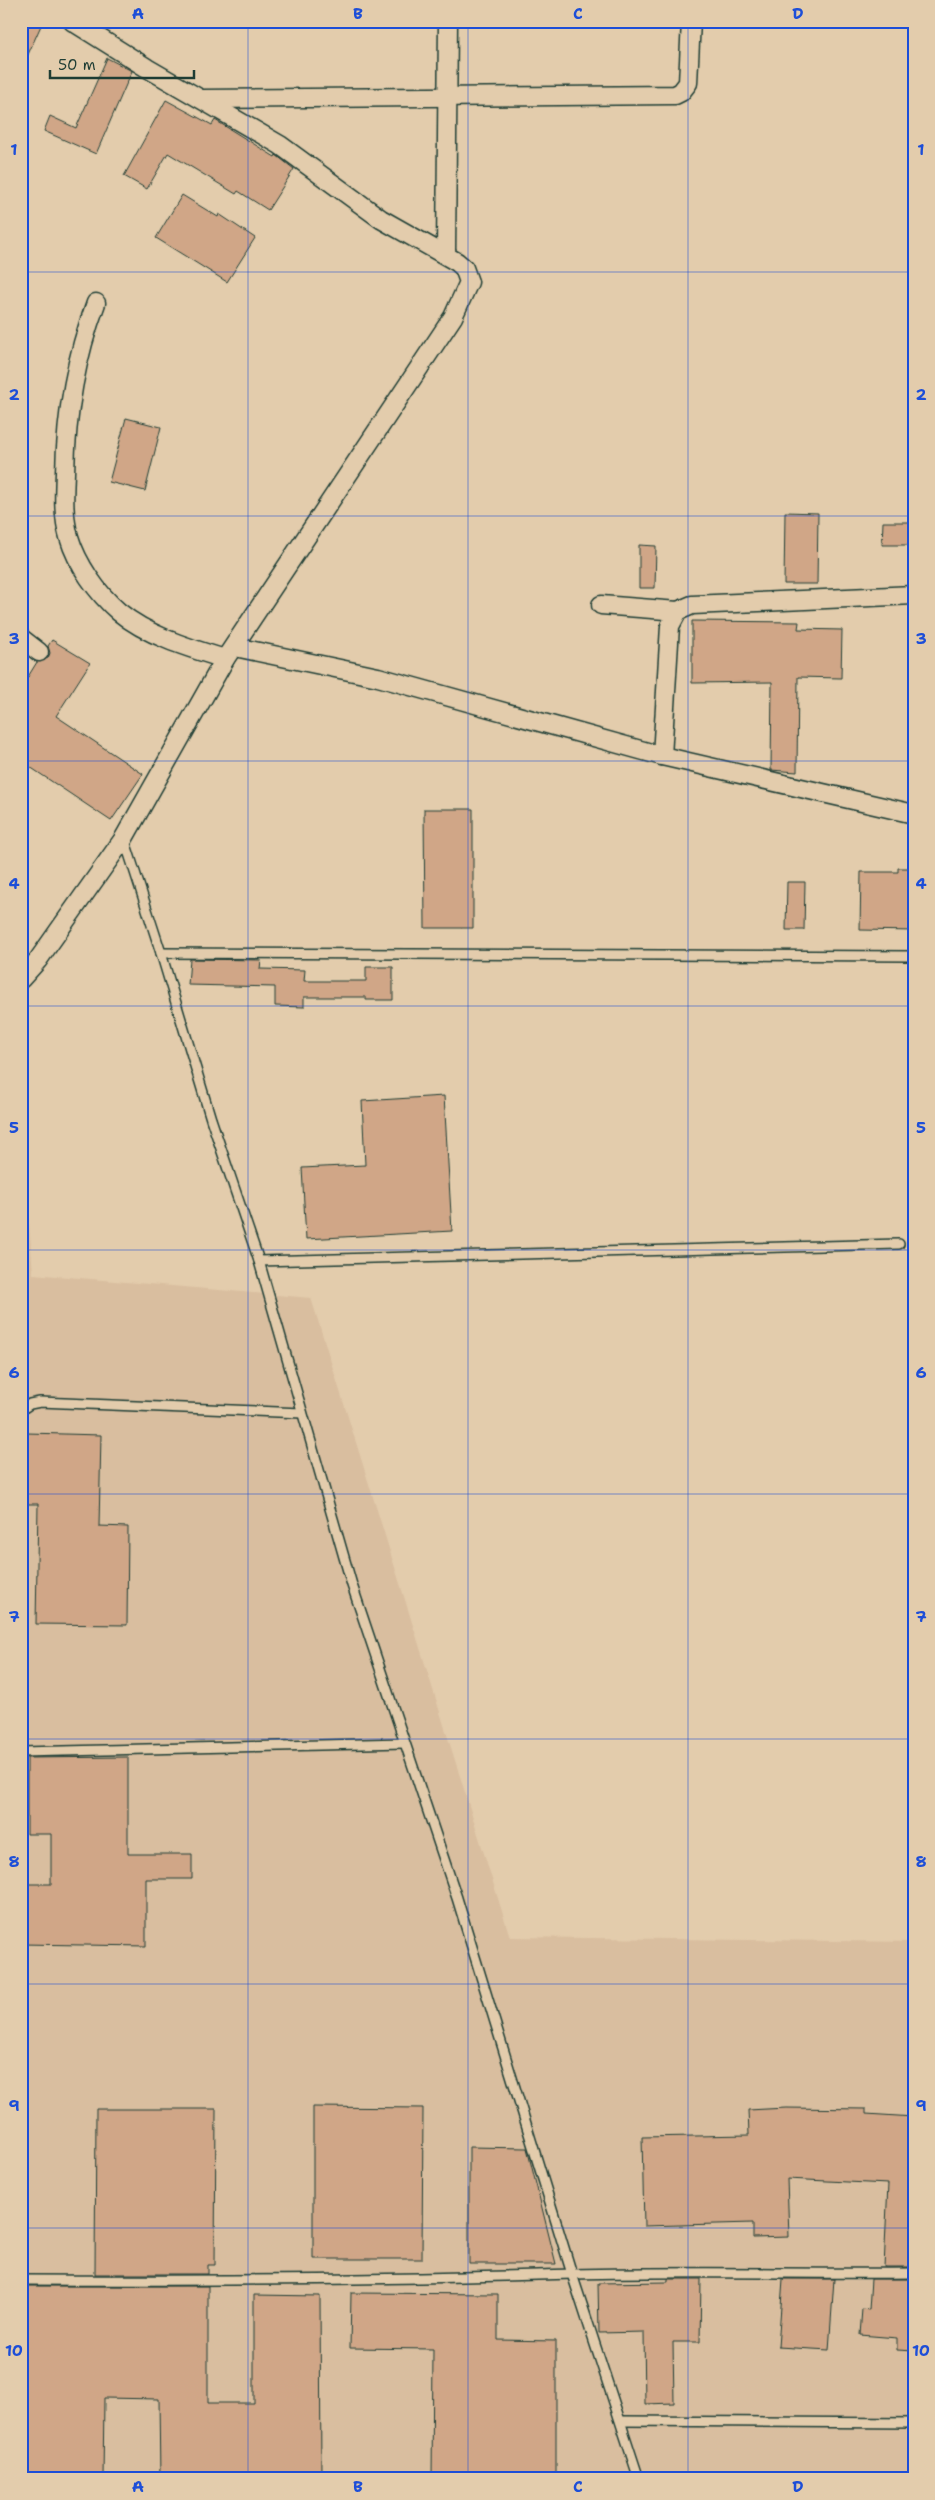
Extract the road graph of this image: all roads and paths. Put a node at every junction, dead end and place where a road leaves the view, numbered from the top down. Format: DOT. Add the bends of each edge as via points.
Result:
graph roads {
  1 [pos="72,21"];
  2 [pos="448,21"];
  3 [pos="691,21"];
  4 [pos="448,97"];
  5 [pos="202,99"];
  6 [pos="446,254"];
  7 [pos="96,303"];
  8 [pos="914,595"];
  9 [pos="601,605"];
  10 [pos="678,611"];
  11 [pos="21,638"];
  12 [pos="39,652"];
  13 [pos="230,653"];
  14 [pos="662,756"];
  15 [pos="914,814"];
  16 [pos="124,838"];
  17 [pos="161,953"];
  18 [pos="914,956"];
  19 [pos="21,979"];
  20 [pos="898,1244"];
  21 [pos="259,1261"];
  22 [pos="21,1410"];
  23 [pos="302,1413"];
  24 [pos="404,1743"];
  25 [pos="21,1752"];
  26 [pos="914,2273"];
  27 [pos="572,2274"];
  28 [pos="21,2280"];
  29 [pos="621,2421"];
  30 [pos="914,2423"];
  31 [pos="639,2479"];
  1 -- 5 [label="street"];
  2 -- 4 [label="street"];
  3 -- 4 [label="street" via="688,83 682,92 675,95"];
  4 -- 5 [label="street"];
  4 -- 6 [label="street"];
  5 -- 6 [label="street" via="280,145 381,219"];
  6 -- 13 [label="street" via="464,268 469,282 452,317"];
  7 -- 13 [label="street" via="80,350 68,409 64,514 68,536 97,589 119,612 172,642"];
  8 -- 10 [label="street" via="692,606"];
  9 -- 10 [label="street"];
  10 -- 14 [label="street" via="670,626"];
  11 -- 12 [label="street"];
  13 -- 14 [label="street" via="378,677"];
  13 -- 16 [label="street"];
  14 -- 15 [label="street"];
  16 -- 17 [label="lane"];
  16 -- 19 [label="street" via="38,960"];
  17 -- 18 [label="lane"];
  17 -- 21 [label="lane" via="190,1054"];
  20 -- 21 [label="lane"];
  21 -- 23 [label="lane"];
  22 -- 23 [label="lane" via="40,1402"];
  23 -- 24 [label="lane" via="352,1585"];
  24 -- 25 [label="lane"];
  24 -- 27 [label="lane" via="457,1898"];
  26 -- 27 [label="lane"];
  27 -- 28 [label="lane" via="513,2278 281,2281"];
  27 -- 29 [label="lane"];
  29 -- 30 [label="lane"];
  29 -- 31 [label="lane"];
}
